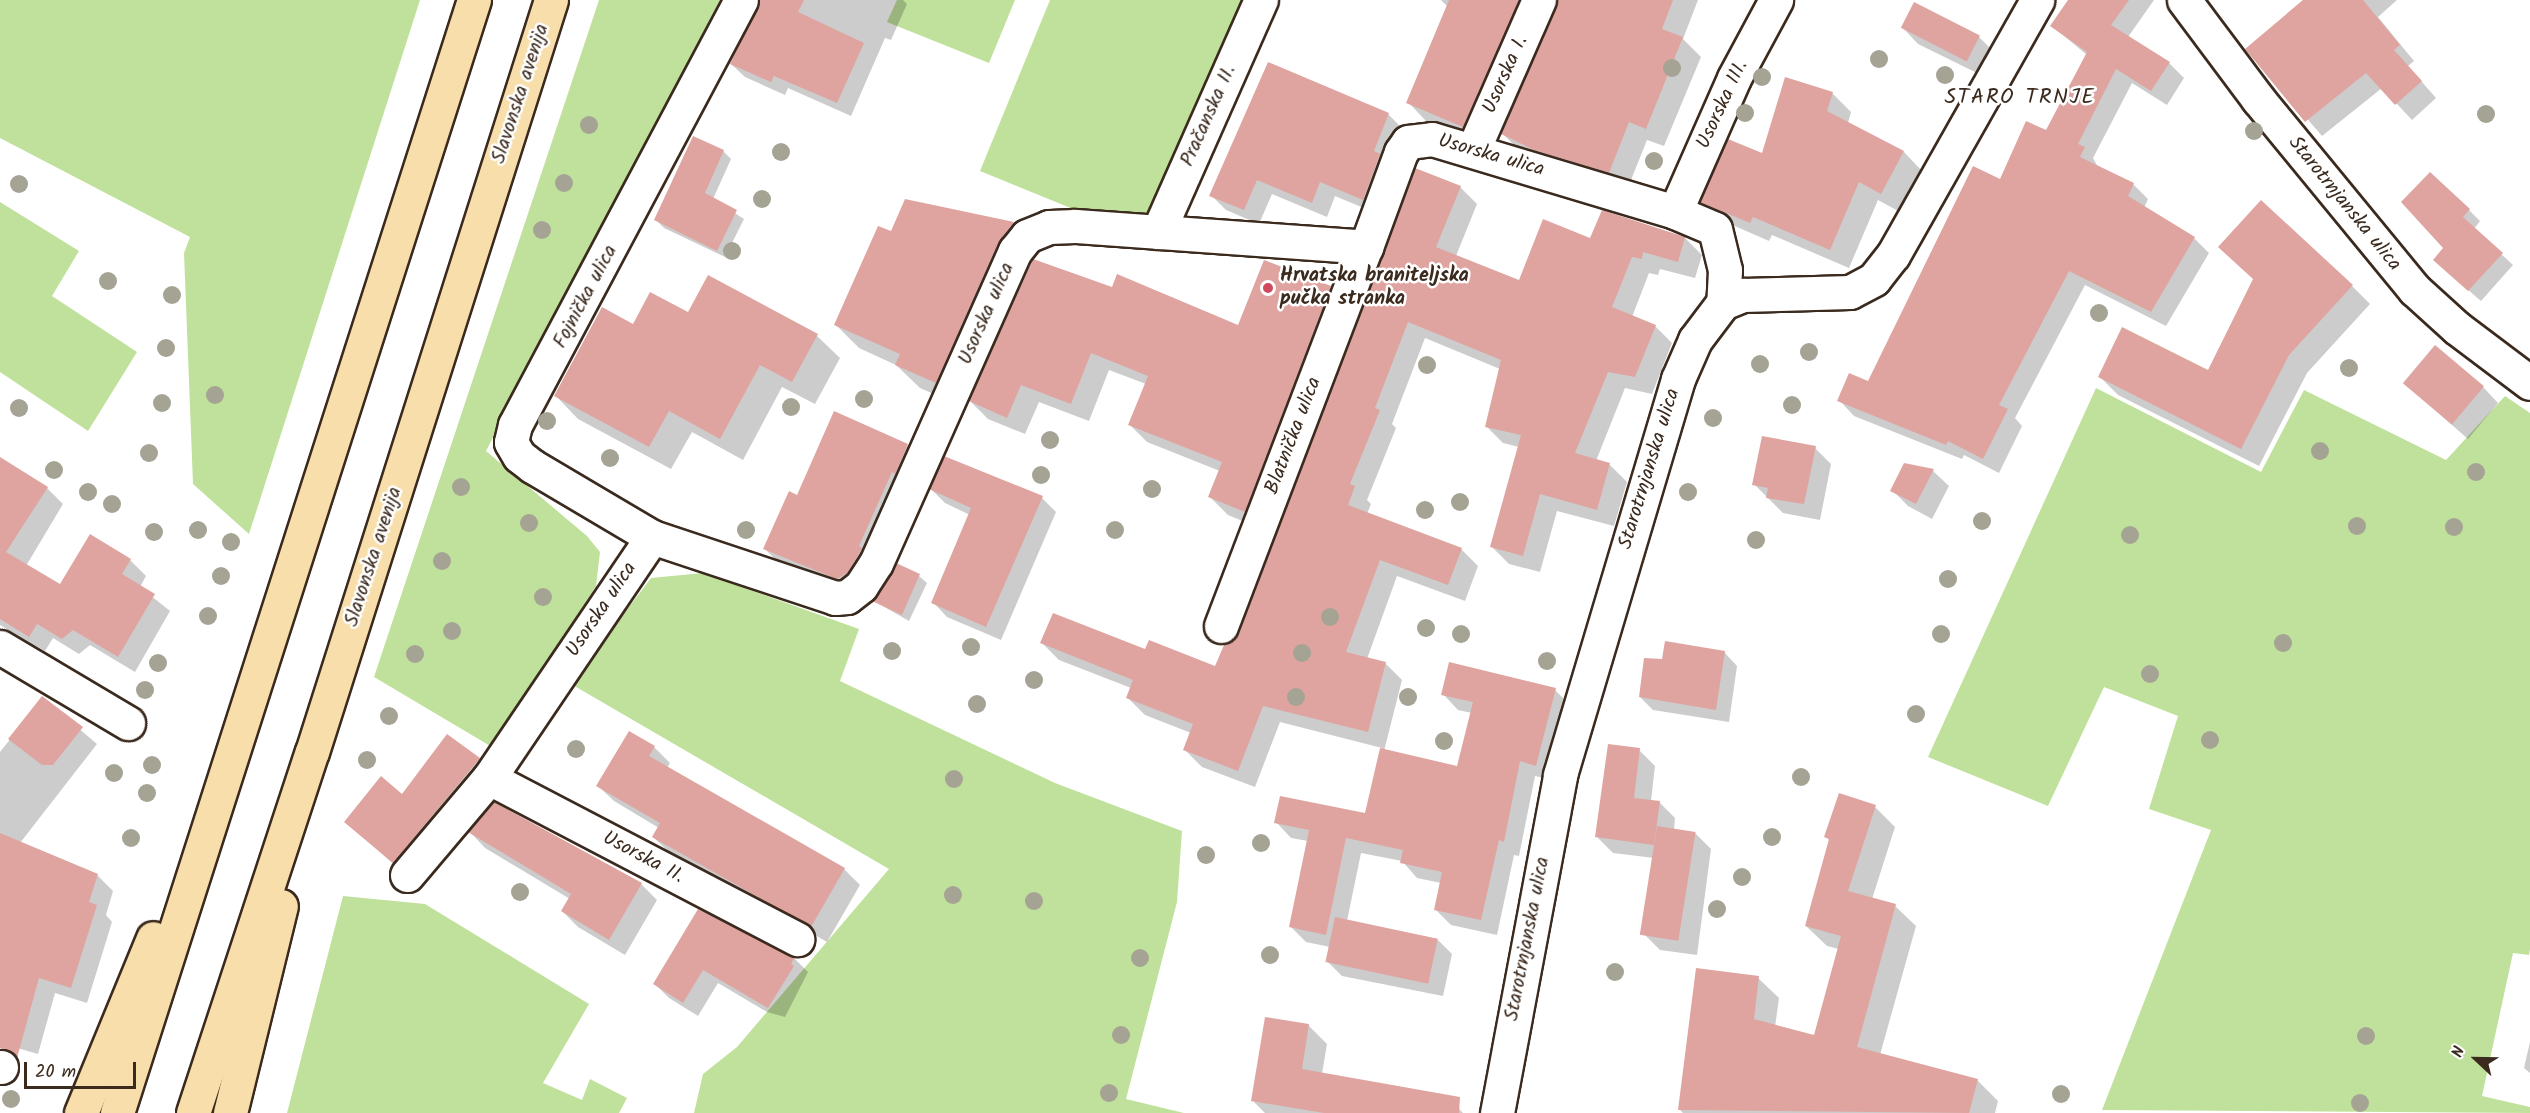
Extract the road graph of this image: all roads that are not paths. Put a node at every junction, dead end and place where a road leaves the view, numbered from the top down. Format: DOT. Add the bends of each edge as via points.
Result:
graph roads {
  1 [pos="474,0"];
  2 [pos="551,0"];
  3 [pos="741,0"];
  4 [pos="1261,0"];
  5 [pos="1539,0"];
  6 [pos="1776,0"];
  7 [pos="2037,0"];
  8 [pos="2184,0"];
  9 [pos="1473,150"];
  10 [pos="1676,212"];
  11 [pos="1158,232"];
  12 [pos="1366,247"];
  13 [pos="1723,303"];
  14 [pos="2530,383"];
  15 [pos="652,537"];
  16 [pos="1221,626"];
  17 [pos="0,647"];
  18 [pos="128,723"];
  19 [pos="312,752"];
  20 [pos="230,760"];
  21 [pos="489,778"];
  22 [pos="407,875"];
  23 [pos="797,939"];
  24 [pos="81,1113"];
  25 [pos="117,1113"];
  26 [pos="193,1113"];
  27 [pos="230,1113"];
  28 [pos="1497,1113"];
  1 -- 20 [label="main road"];
  2 -- 19 [label="main road, Slavonska avenija"];
  3 -- 15 [label="street, Fojnička ulica" via="515,425 512,442 519,456 532,466"];
  4 -- 11 [label="street, Pračanska II."];
  5 -- 9 [label="street, Usorska I."];
  6 -- 10 [label="street, Usorska III." via="1734,78"];
  7 -- 13 [label="street" via="1893,255 1874,279 1850,292 1762,292"];
  8 -- 14 [label="street, Starotrnjanska ulica" via="2258,99 2414,288 2457,328"];
  9 -- 10 [label="street, Usorska ulica"];
  9 -- 12 [label="street, Usorska ulica" via="1432,139 1408,142"];
  10 -- 13 [label="street, Usorska ulica" via="1715,229 1725,270"];
  11 -- 12 [label="street, Usorska ulica"];
  11 -- 15 [label="street, Usorska ulica" via="1075,226 1049,227 1027,236 1015,251 876,563 861,586 847,597 835,598"];
  12 -- 16 [label="street, Blatnička ulica"];
  13 -- 28 [label="street, Starotrnjanska ulica" via="1706,320 1678,379 1563,764"];
  15 -- 21 [label="street, Usorska ulica"];
  17 -- 18 [label="street"];
  19 -- 26 [label="main road, Slavonska avenija"];
  19 -- 27 [label="main road" via="277,929"];
  20 -- 24 [label="main road"];
  20 -- 25 [label="main road"];
  21 -- 22 [label="street, Usorska ulica"];
  21 -- 23 [label="street, Usorska II."];
}
